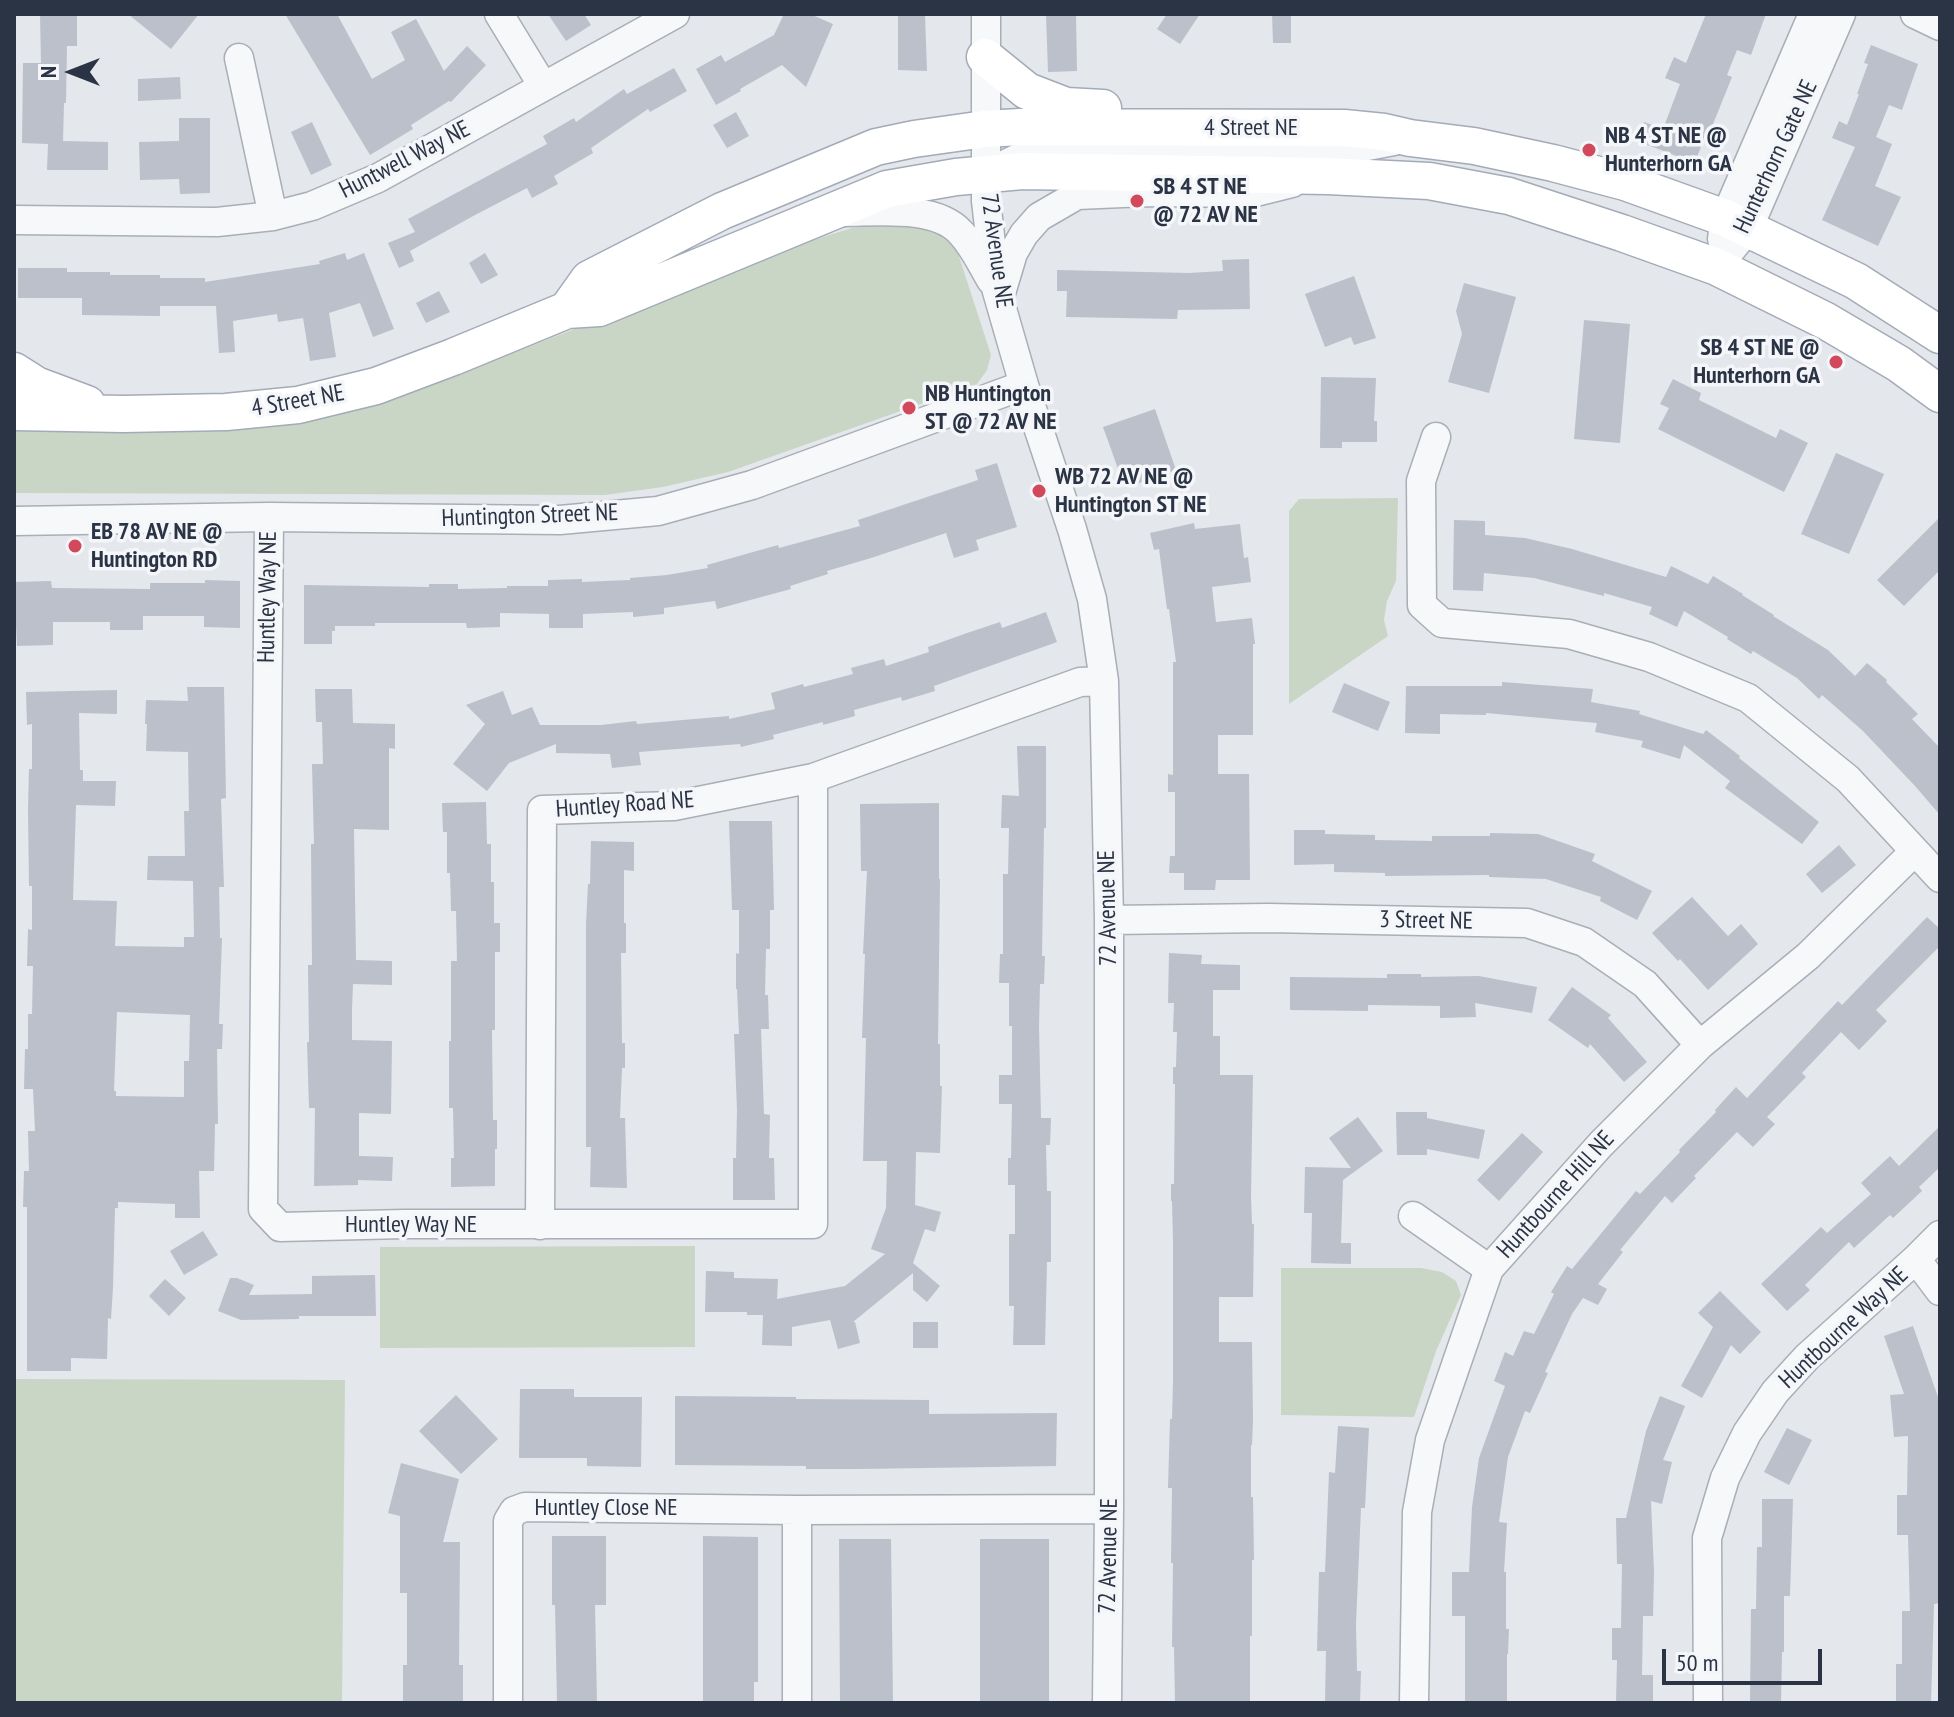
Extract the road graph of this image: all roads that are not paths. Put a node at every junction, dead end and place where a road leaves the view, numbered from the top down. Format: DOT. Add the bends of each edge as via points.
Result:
graph roads {
  1 [pos="499,14"];
  2 [pos="675,14"];
  3 [pos="986,14"];
  4 [pos="1813,14"];
  5 [pos="1841,14"];
  6 [pos="1915,14"];
  7 [pos="1940,26"];
  8 [pos="985,57"];
  9 [pos="239,58"];
  10 [pos="543,86"];
  11 [pos="1331,128"];
  12 [pos="985,129"];
  13 [pos="1410,138"];
  14 [pos="986,173"];
  15 [pos="1316,176"];
  16 [pos="831,212"];
  17 [pos="273,216"];
  18 [pos="14,220"];
  19 [pos="1737,223"];
  20 [pos="1717,267"];
  21 [pos="998,293"];
  22 [pos="567,310"];
  23 [pos="1940,335"];
  24 [pos="14,371"];
  25 [pos="1024,385"];
  26 [pos="1940,394"];
  27 [pos="14,412"];
  28 [pos="123,414"];
  29 [pos="1436,437"];
  30 [pos="269,517"];
  31 [pos="14,521"];
  32 [pos="1104,681"];
  33 [pos="813,778"];
  34 [pos="1914,852"];
  35 [pos="1940,878"];
  36 [pos="1109,920"];
  37 [pos="1700,1045"];
  38 [pos="1413,1216"];
  39 [pos="540,1225"];
  40 [pos="1940,1235"];
  41 [pos="1916,1259"];
  42 [pos="1489,1269"];
  43 [pos="1940,1291"];
  44 [pos="1109,1509"];
  45 [pos="797,1510"];
  46 [pos="508,1703"];
  47 [pos="797,1703"];
  48 [pos="1107,1703"];
  49 [pos="1414,1703"];
  50 [pos="1708,1703"];
  1 -- 10 [label="street"];
  2 -- 10 [label="street, Huntwell Way NE"];
  3 -- 8 [label="street, 72 Avenue NE"];
  4 -- 19 [label="street, Hunterhorn Gate NE"];
  5 -- 19 [label="street, Hunterhorn Gate NE"];
  6 -- 7 [label="street"];
  8 -- 11 [label="main road" via="1027,91 1066,106 1275,118"];
  8 -- 12 [label="street, 72 Avenue NE"];
  9 -- 17 [label="street"];
  10 -- 17 [label="street, Huntwell Way NE" via="378,178"];
  11 -- 12 [label="main road, 4 Street NE"];
  11 -- 13 [label="main road, 4 Street NE"];
  12 -- 14 [label="street, 72 Avenue NE"];
  12 -- 22 [label="main road, 4 Street NE" via="876,147 729,208 589,279"];
  13 -- 14 [label="street" via="1341,151 1040,147"];
  13 -- 19 [label="main road, 4 Street NE" via="1553,163 1625,182"];
  14 -- 15 [label="main road, 4 Street NE"];
  14 -- 16 [label="main road, 4 Street NE" via="887,189"];
  14 -- 21 [label="street, 72 Avenue NE"];
  15 -- 20 [label="main road, 4 Street NE" via="1429,181 1509,196"];
  15 -- 21 [label="street" via="1252,193 1077,195 1039,217 1024,234"];
  16 -- 21 [label="street" via="896,211 947,221 961,232"];
  16 -- 22 [label="main road, 4 Street NE" via="599,308"];
  17 -- 18 [label="street, Huntwell Way NE" via="217,222"];
  19 -- 20 [label="street, Hunterhorn Gate NE"];
  19 -- 23 [label="main road, 4 Street NE" via="1856,281"];
  20 -- 26 [label="main road, 4 Street NE" via="1826,321"];
  21 -- 25 [label="street, 72 Avenue NE"];
  22 -- 28 [label="main road, 4 Street NE" via="376,386 311,402 226,412"];
  24 -- 28 [label="main road" via="65,397"];
  25 -- 30 [label="street, Huntington Street NE" via="752,485 658,511 560,520"];
  25 -- 32 [label="street, 72 Avenue NE" via="1092,599"];
  27 -- 28 [label="main road, 4 Street NE"];
  29 -- 34 [label="street" via="1421,481 1422,605 1442,623 1569,634 1649,657 1748,698 1848,779"];
  30 -- 31 [label="street, Huntington Street NE"];
  30 -- 39 [label="street, Huntley Way NE" via="263,1209 280,1227"];
  32 -- 33 [label="street, Huntley Road NE" via="1080,682"];
  32 -- 36 [label="street, 72 Avenue NE"];
  33 -- 39 [label="street, Huntley Road NE" via="674,806 542,810"];
  33 -- 39 [label="street, Huntley Way NE" via="813,1224"];
  34 -- 35 [label="street"];
  34 -- 37 [label="street, Huntbourne Hill NE" via="1808,956"];
  36 -- 37 [label="street, 3 Street NE" via="1527,923 1584,942 1645,984"];
  36 -- 44 [label="street, 72 Avenue NE"];
  37 -- 42 [label="street, Huntbourne Hill NE" via="1601,1144"];
  38 -- 42 [label="street"];
  40 -- 41 [label="street, Huntbourne Way NE"];
  41 -- 43 [label="street"];
  41 -- 50 [label="street, Huntbourne Way NE" via="1775,1392 1725,1478 1707,1538"];
  42 -- 49 [label="street, Huntbourne Hill NE" via="1430,1440 1417,1512"];
  44 -- 45 [label="street, Huntley Close NE"];
  44 -- 48 [label="street, 72 Avenue NE"];
  45 -- 46 [label="street, Huntley Close NE" via="514,1511 508,1521"];
  45 -- 47 [label="street"];
}
